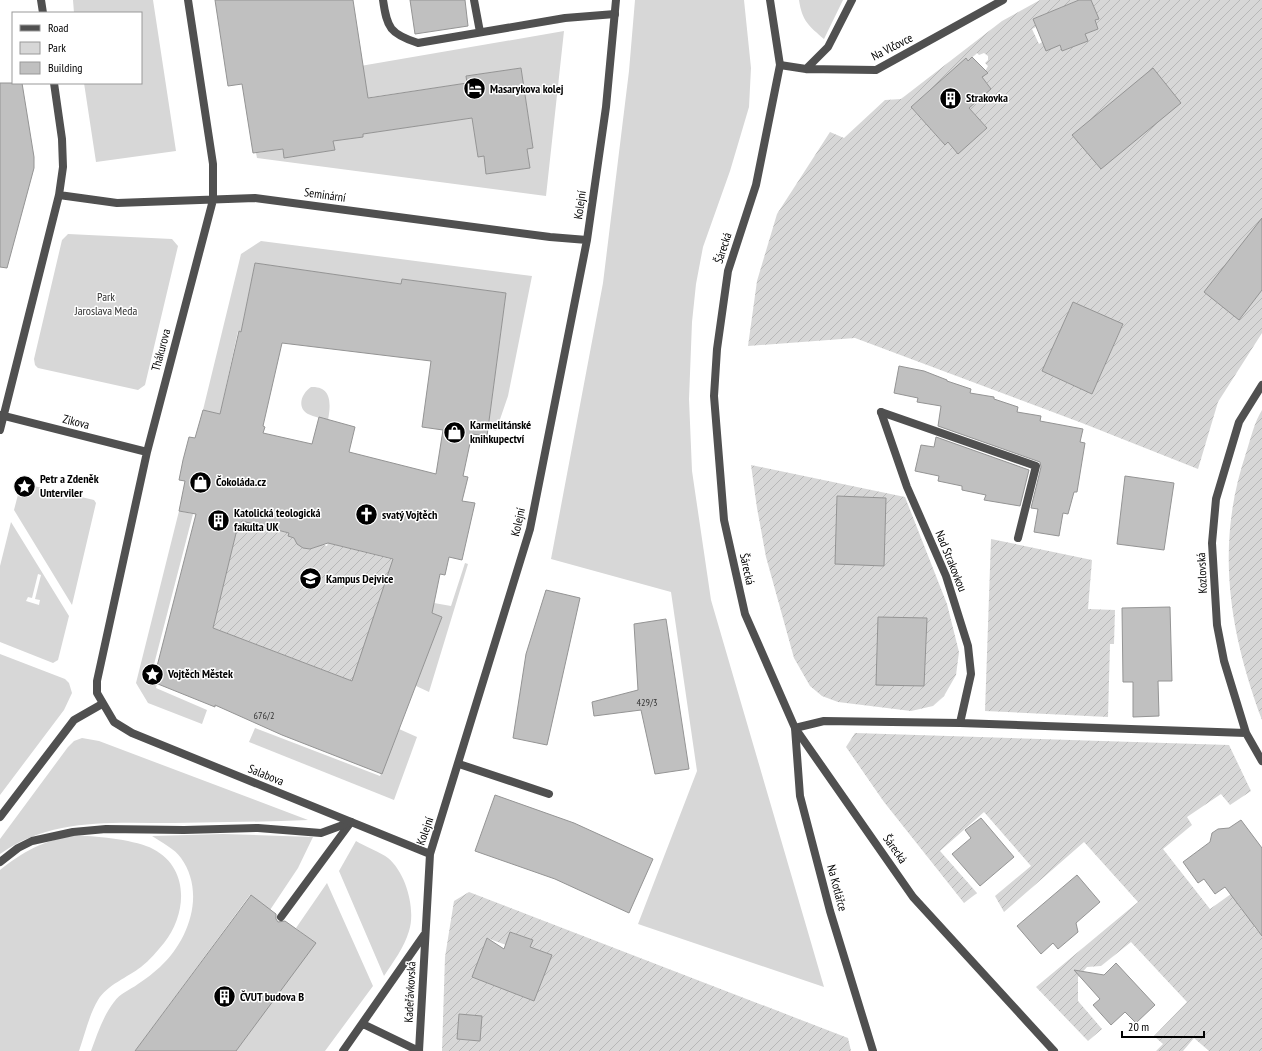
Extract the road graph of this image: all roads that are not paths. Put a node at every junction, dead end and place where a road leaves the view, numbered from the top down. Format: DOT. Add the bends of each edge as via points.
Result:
graph roads {
  1 [pos="41,0"];
  2 [pos="188,0"];
  3 [pos="383,0"];
  4 [pos="474,0"];
  5 [pos="616,0"];
  6 [pos="770,0"];
  7 [pos="852,0"];
  8 [pos="1003,0"];
  9 [pos="43,12"];
  10 [pos="615,14"];
  11 [pos="480,32"];
  12 [pos="780,65"];
  13 [pos="806,69"];
  14 [pos="54,84"];
  15 [pos="58,195"];
  16 [pos="213,200"];
  17 [pos="587,240"];
  18 [pos="1262,385"];
  19 [pos="2,416"];
  20 [pos="0,430"];
  21 [pos="147,452"];
  22 [pos="1018,538"];
  23 [pos="102,704"];
  24 [pos="960,723"];
  25 [pos="795,728"];
  26 [pos="1246,733"];
  27 [pos="1262,760"];
  28 [pos="459,764"];
  29 [pos="549,794"];
  30 [pos="0,817"];
  31 [pos="351,822"];
  32 [pos="430,854"];
  33 [pos="0,862"];
  34 [pos="281,917"];
  35 [pos="424,934"];
  36 [pos="363,1024"];
  37 [pos="343,1051"];
  38 [pos="419,1051"];
  39 [pos="873,1051"];
  40 [pos="1054,1051"];
  1 -- 9 [label="street"];
  2 -- 16 [label="street, Thákurova" via="213,164"];
  3 -- 11 [label="street" via="385,18 391,30 405,39 418,43"];
  4 -- 11 [label="street"];
  5 -- 10 [label="street, Kolejní"];
  6 -- 12 [label="street, Šárecká"];
  7 -- 13 [label="street" via="828,47"];
  8 -- 13 [label="street, Na Vlčovce" via="876,70"];
  10 -- 11 [label="street" via="565,18"];
  10 -- 17 [label="street, Kolejní" via="606,107"];
  12 -- 13 [label="street, Na Vlčovce"];
  12 -- 25 [label="street, Šárecká" via="756,184 728,271 717,349 714,396 724,520 745,614"];
  14 -- 15 [label="street" via="63,167"];
  15 -- 16 [label="street, Seminární" via="117,203"];
  15 -- 19 [label="street"];
  16 -- 17 [label="street, Seminární" via="255,198"];
  16 -- 21 [label="street, Thákurova"];
  17 -- 28 [label="street, Kolejní" via="530,529"];
  18 -- 26 [label="street, Kozlovská" via="1239,422 1216,499 1212,543 1217,625 1224,661"];
  19 -- 20 [label="street"];
  19 -- 21 [label="street, Zikova"];
  21 -- 23 [label="street, Thákurova" via="97,681 97,693"];
  22 -- 24 [label="street, Nad Strakovkou" via="1036,466 881,412 907,487 946,576 968,646 971,674"];
  23 -- 30 [label="street" via="74,720"];
  23 -- 31 [label="street, Salabova" via="114,722 132,733"];
  24 -- 25 [label="street" via="824,721"];
  24 -- 26 [label="street"];
  25 -- 39 [label="street, Na Kotlářce" via="800,796 830,911"];
  25 -- 40 [label="street, Šárecká" via="913,897"];
  26 -- 27 [label="street, Kozlovská"];
  28 -- 29 [label="street"];
  28 -- 32 [label="street, Kolejní"];
  31 -- 32 [label="street, Salabova"];
  31 -- 33 [label="street" via="321,832 258,828 106,829 74,832 32,841"];
  31 -- 34 [label="street"];
  32 -- 35 [label="street, Kolejní"];
  35 -- 36 [label="street, Kolejní"];
  35 -- 38 [label="street, Kadeřávkovská"];
  36 -- 37 [label="street, Kolejní"];
  36 -- 38 [label="street"];
}
